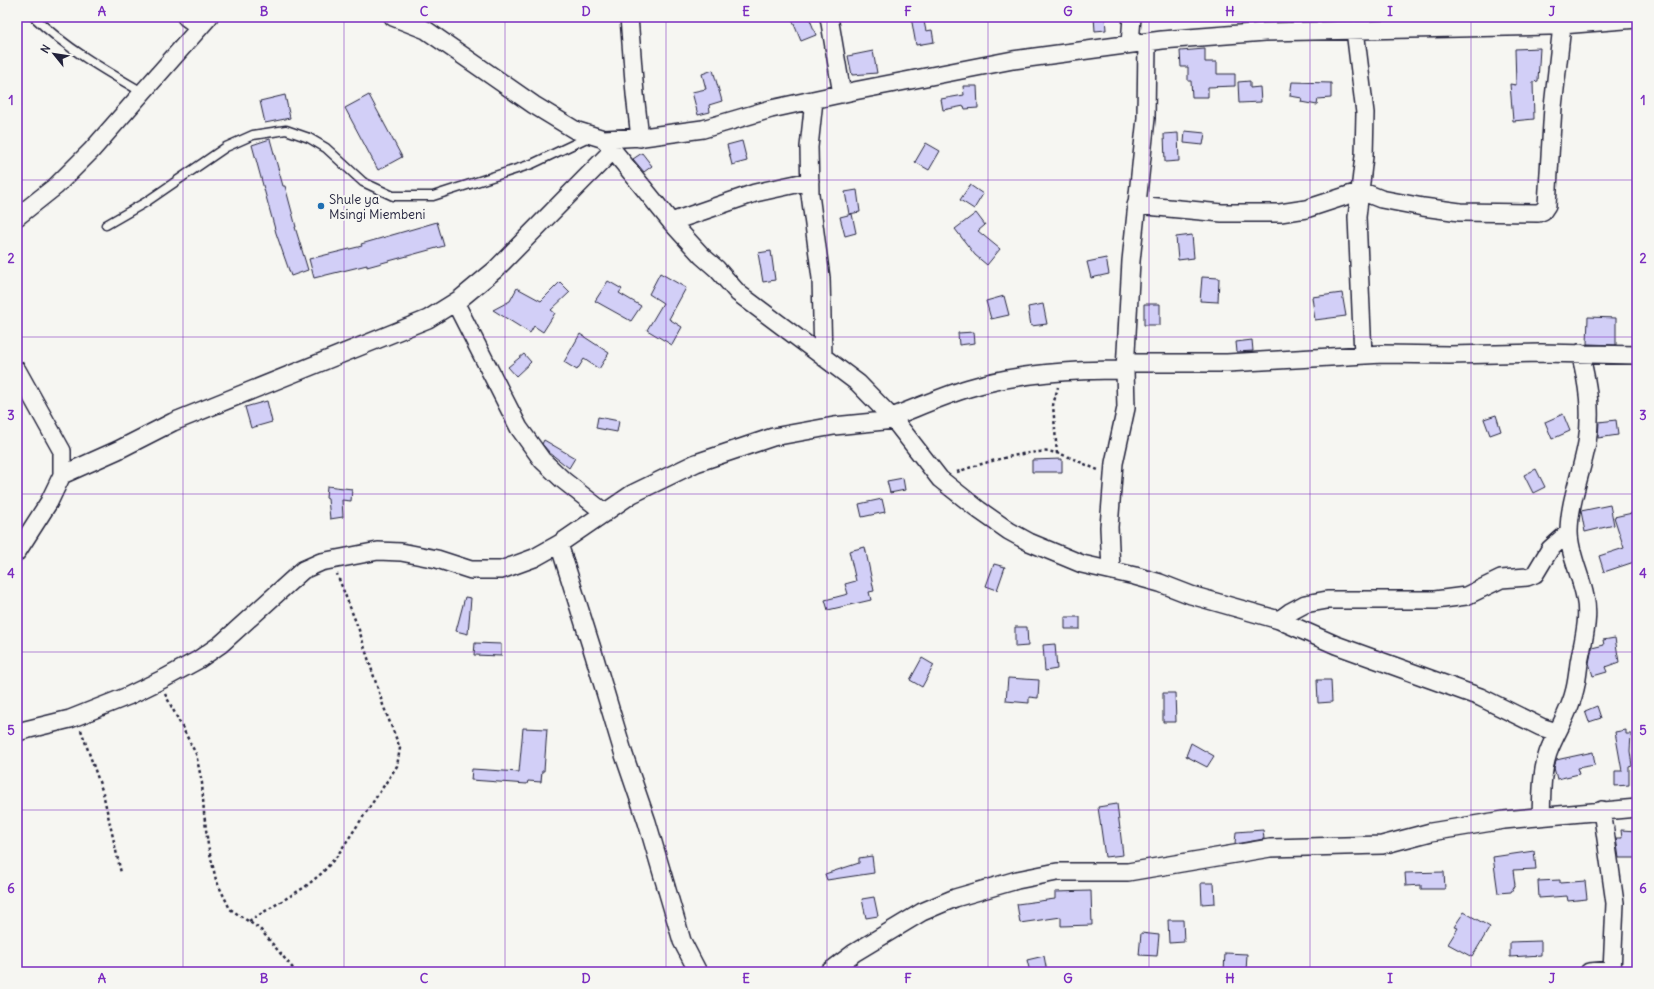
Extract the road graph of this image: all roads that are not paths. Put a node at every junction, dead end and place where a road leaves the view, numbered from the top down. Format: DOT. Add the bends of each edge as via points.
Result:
graph roads {
  1 [pos="34,17"];
  2 [pos="186,17"];
  3 [pos="392,17"];
  4 [pos="629,17"];
  5 [pos="829,17"];
  6 [pos="1132,17"];
  7 [pos="1637,19"];
  8 [pos="1563,21"];
  9 [pos="204,22"];
  10 [pos="1354,30"];
  11 [pos="1138,43"];
  12 [pos="142,92"];
  13 [pos="842,94"];
  14 [pos="814,100"];
  15 [pos="640,138"];
  16 [pos="603,141"];
  17 [pos="810,181"];
  18 [pos="1361,191"];
  19 [pos="1136,205"];
  20 [pos="18,214"];
  21 [pos="672,222"];
  22 [pos="106,225"];
  23 [pos="455,302"];
  24 [pos="1580,353"];
  25 [pos="1363,355"];
  26 [pos="1637,355"];
  27 [pos="823,357"];
  28 [pos="1126,367"];
  29 [pos="17,370"];
  30 [pos="893,418"];
  31 [pos="62,475"];
  32 [pos="605,512"];
  33 [pos="1569,532"];
  34 [pos="559,544"];
  35 [pos="17,552"];
  36 [pos="1110,570"];
  37 [pos="1278,620"];
  38 [pos="17,732"];
  39 [pos="1557,732"];
  40 [pos="1637,808"];
  41 [pos="1602,810"];
  42 [pos="1541,816"];
  43 [pos="1612,971"];
  44 [pos="698,972"];
  45 [pos="829,972"];
  46 [pos="1588,972"];
  1 -- 12 [label="lane" via="53,35 94,64"];
  2 -- 9 [label="street"];
  3 -- 16 [label="street" via="426,30 534,105 576,130"];
  4 -- 15 [label="street"];
  5 -- 13 [label="street"];
  6 -- 11 [label="street"];
  7 -- 8 [label="street"];
  8 -- 10 [label="street"];
  8 -- 18 [label="street" via="1553,107 1548,198 1543,211 1526,214 1460,212 1381,199"];
  9 -- 12 [label="street"];
  10 -- 11 [label="street" via="1265,32"];
  10 -- 18 [label="street" via="1365,113"];
  11 -- 13 [label="street" via="1013,60"];
  11 -- 19 [label="street" via="1146,118"];
  12 -- 20 [label="street" via="91,151 56,186"];
  13 -- 14 [label="street"];
  14 -- 15 [label="street" via="771,109 703,129"];
  14 -- 17 [label="street" via="809,147"];
  15 -- 16 [label="street"];
  16 -- 21 [label="street"];
  16 -- 22 [label="lane" via="433,196 393,196 363,182 326,148 309,138 286,130 253,135 226,147 146,202"];
  16 -- 23 [label="street" via="495,270"];
  17 -- 21 [label="street" via="755,192"];
  17 -- 27 [label="street" via="821,278"];
  18 -- 19 [label="street" via="1306,209 1280,213 1222,213"];
  18 -- 25 [label="street" via="1357,217"];
  19 -- 28 [label="street"];
  21 -- 27 [label="street" via="738,293"];
  23 -- 31 [label="street" via="428,319 173,422"];
  23 -- 32 [label="street" via="518,428 542,460"];
  24 -- 25 [label="street"];
  24 -- 26 [label="street"];
  24 -- 33 [label="street" via="1588,383 1589,411 1587,442"];
  25 -- 28 [label="street"];
  27 -- 30 [label="street" via="858,383"];
  28 -- 30 [label="street" via="1068,371 970,388"];
  28 -- 36 [label="street" via="1126,408 1113,475 1109,527"];
  29 -- 31 [label="street" via="62,451"];
  30 -- 32 [label="street" via="772,437 696,463 632,494"];
  30 -- 36 [label="street" via="940,479 979,510 1009,531 1082,564"];
  31 -- 35 [label="street" via="49,502"];
  32 -- 34 [label="street"];
  33 -- 37 [label="street" via="1550,549 1535,574 1501,579 1466,596 1435,600 1326,600 1305,604"];
  33 -- 39 [label="street" via="1587,614 1575,690 1567,716"];
  34 -- 38 [label="street" via="534,558 501,570 470,570 437,559 401,552 378,551 321,562 303,570 220,644 198,660 128,696 77,716"];
  34 -- 44 [label="street" via="682,941"];
  36 -- 37 [label="street"];
  37 -- 39 [label="street" via="1336,645 1480,697 1541,727"];
  39 -- 42 [label="street" via="1542,776"];
  40 -- 41 [label="street"];
  41 -- 42 [label="street"];
  41 -- 43 [label="street" via="1615,903"];
  42 -- 45 [label="street" via="1431,832 1382,845 1270,848 1128,872 1057,872 1017,880 955,898 922,912 854,953"];
  43 -- 46 [label="street"];
}
